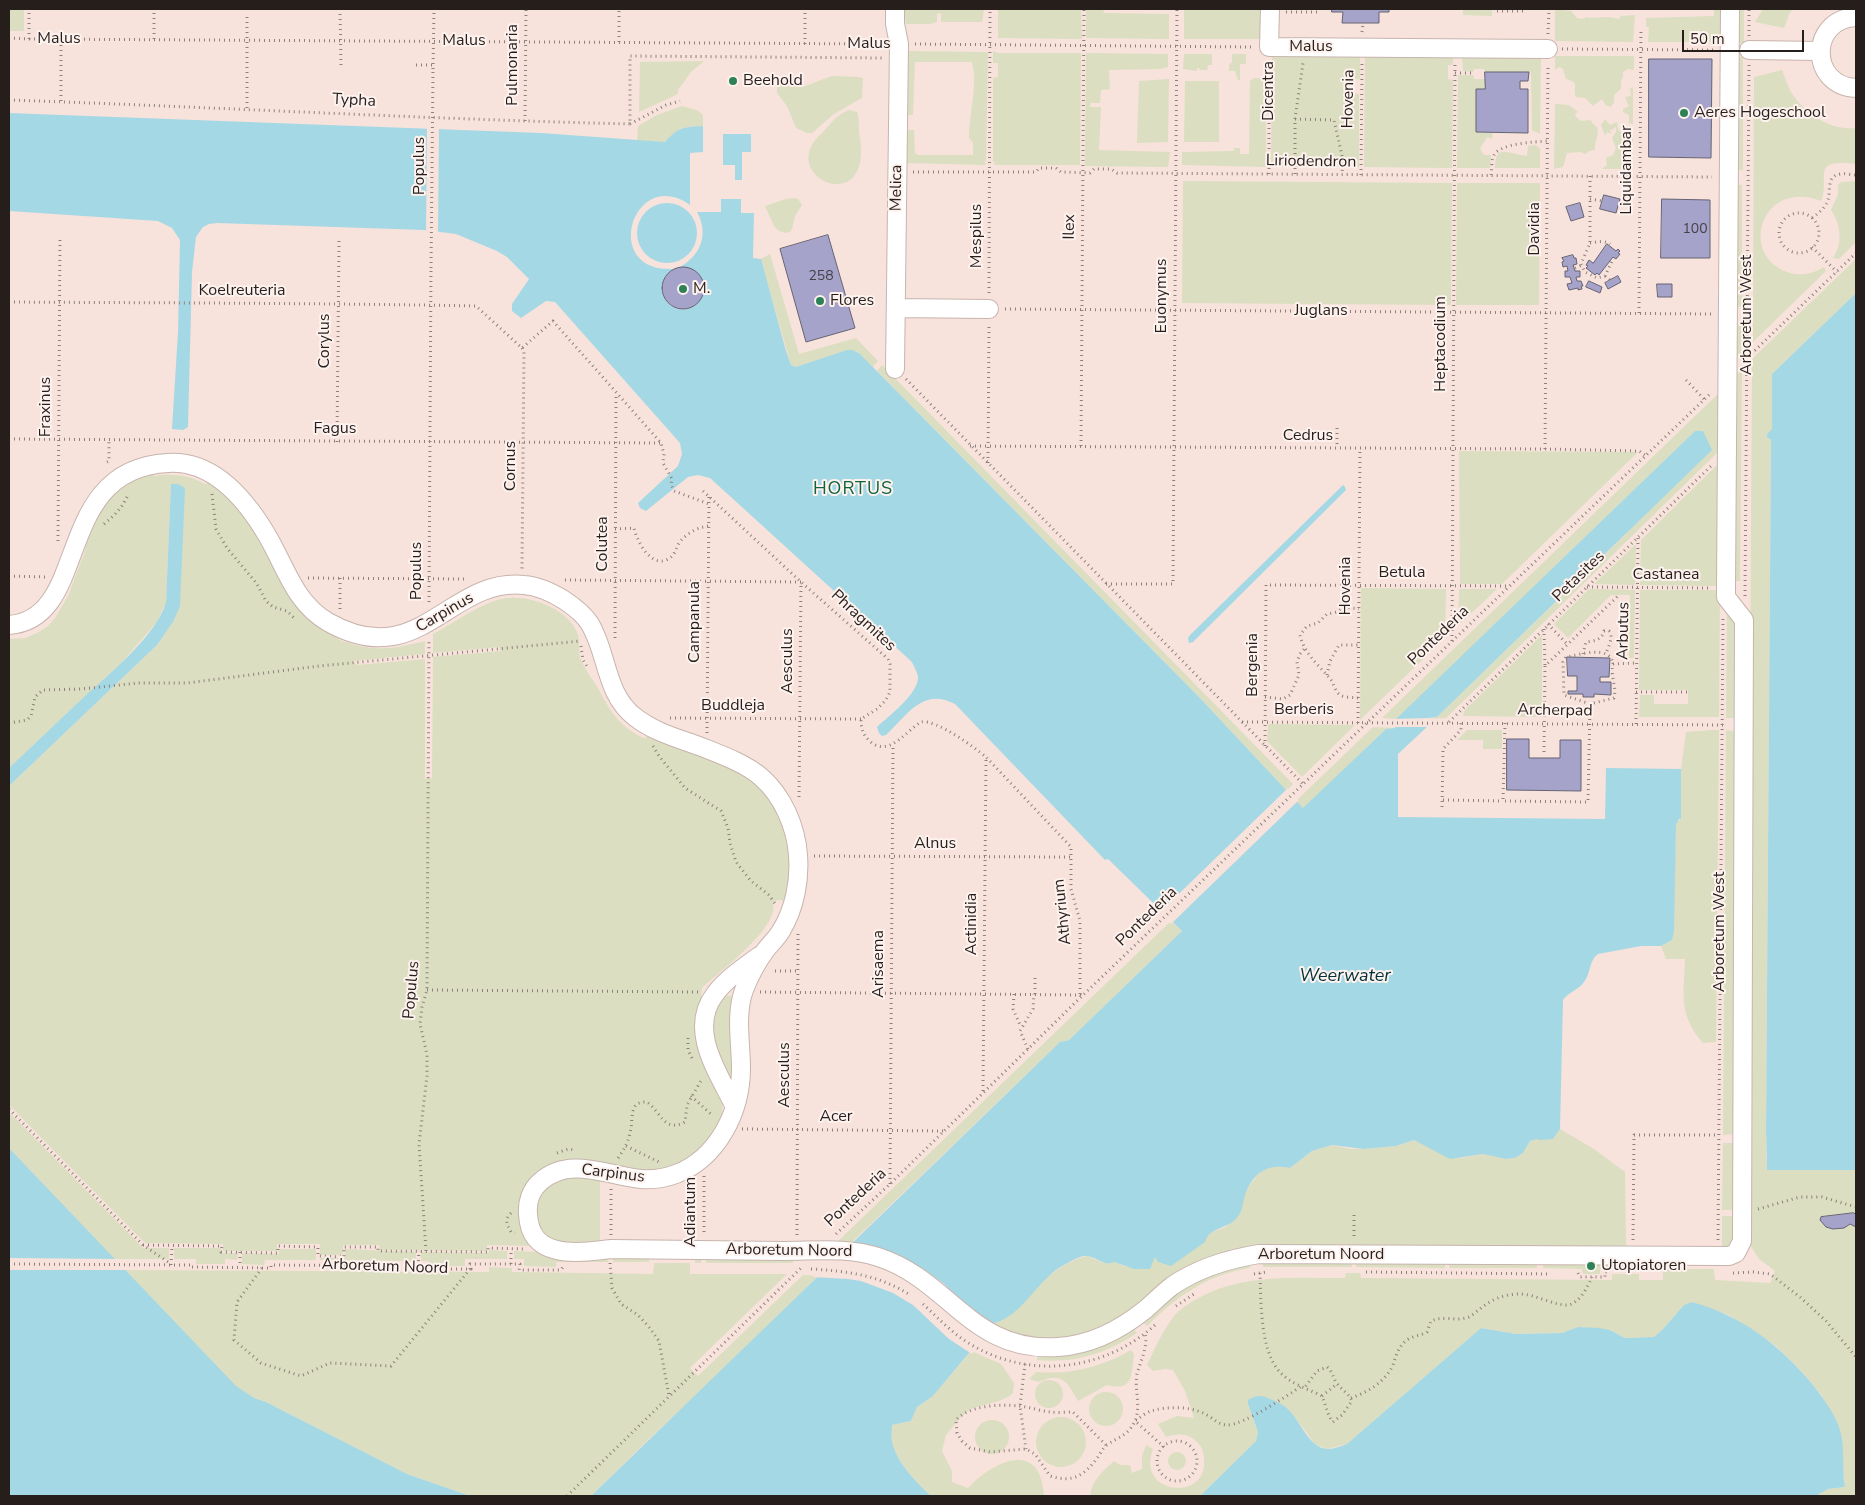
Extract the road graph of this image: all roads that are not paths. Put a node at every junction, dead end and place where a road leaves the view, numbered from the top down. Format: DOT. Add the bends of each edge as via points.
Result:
graph roads {
  1 [pos="895,9"];
  2 [pos="1730,9"];
  3 [pos="1270,10"];
  4 [pos="1856,17"];
  5 [pos="1270,47"];
  6 [pos="1548,49"];
  7 [pos="1749,50"];
  8 [pos="1820,51"];
  9 [pos="1856,88"];
  10 [pos="896,308"];
  11 [pos="989,309"];
  12 [pos="895,369"];
  13 [pos="9,625"];
  14 [pos="762,955"];
  15 [pos="734,1105"];
  16 [pos="552,1249"];
  17 [pos="1736,1253"];
  1 -- 10 [label="street, Melica" via="894,24 899,44"];
  2 -- 17 [label="street, Arboretum West" via="1726,593 1744,620 1742,1241"];
  3 -- 5 [label="street, Dicentra"];
  4 -- 8 [label="street" via="1840,20 1832,26"];
  5 -- 6 [label="street, Malus"];
  7 -- 8 [label="street"];
  8 -- 9 [label="street" via="1829,76 1843,86"];
  10 -- 11 [label="street"];
  10 -- 12 [label="street, Melica"];
  13 -- 14 [label="street, Carpinus" via="24,624 36,618 56,595 85,520 104,491 116,480 140,468 170,462 212,472 226,484 268,538 299,596 314,612 356,634 391,636 429,629 471,596 497,586 542,588 570,604 590,625 589,641 616,695 635,717 656,731 749,768 761,776 783,805 793,828 798,884 780,933"];
  14 -- 15 [label="street, Carpinus" via="743,992 741,1074"];
  14 -- 15 [label="street, Carpinus" via="715,992 704,1017 708,1052"];
  15 -- 16 [label="street, Carpinus" via="727,1128 716,1143 686,1170 674,1175 642,1180 613,1167 570,1169 559,1171 539,1183 528,1202 528,1215 534,1236"];
  16 -- 17 [label="street, Arboretum Noord" via="564,1253 611,1249 855,1252 900,1266 929,1284 982,1329 1010,1342 1036,1347 1073,1346 1107,1335 1172,1286 1199,1271 1228,1259 1259,1254 1632,1257 1729,1256"];
}
